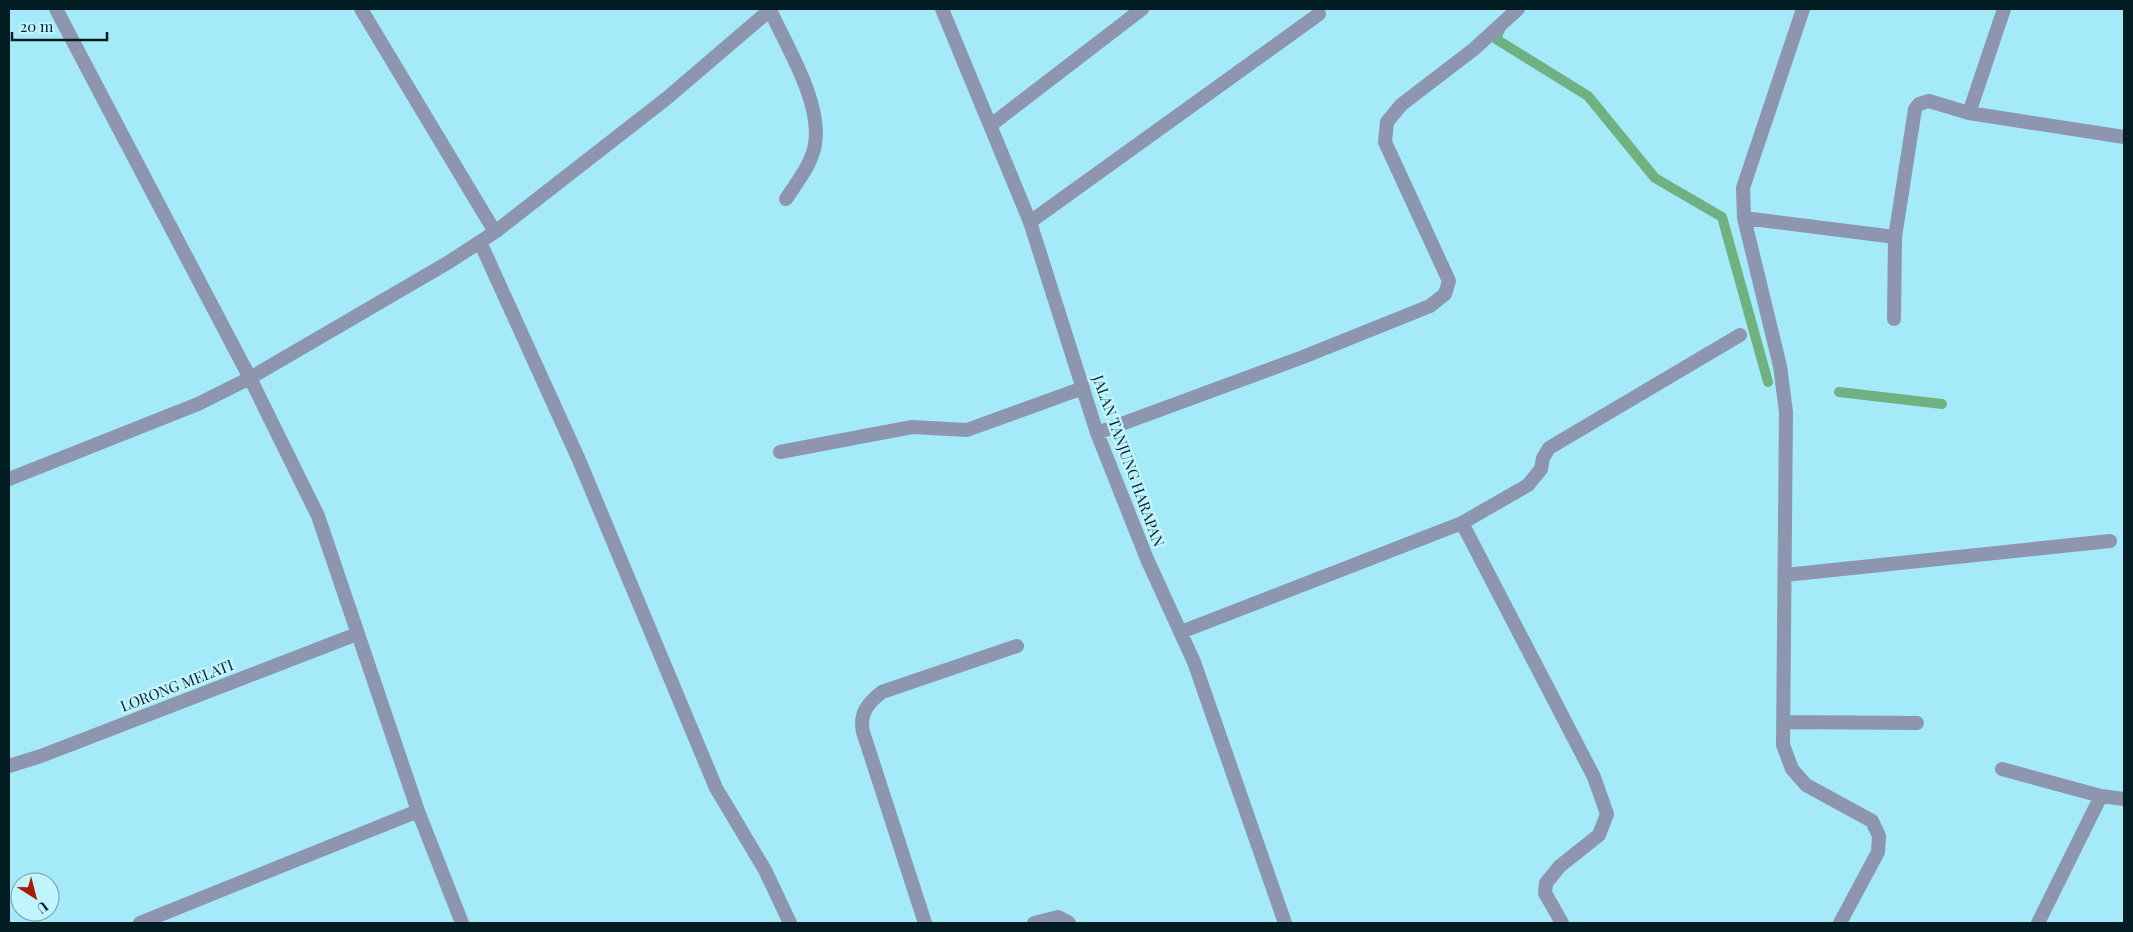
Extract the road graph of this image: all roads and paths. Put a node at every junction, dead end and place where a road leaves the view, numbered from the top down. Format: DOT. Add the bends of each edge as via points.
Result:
graph roads {
  1 [pos="56,9"];
  2 [pos="361,9"];
  3 [pos="942,9"];
  4 [pos="1142,9"];
  5 [pos="1803,9"];
  6 [pos="2004,9"];
  7 [pos="771,10"];
  8 [pos="1515,12"];
  9 [pos="1319,14"];
  10 [pos="1969,113"];
  11 [pos="991,125"];
  12 [pos="2124,137"];
  13 [pos="786,198"];
  14 [pos="1744,218"];
  15 [pos="1030,222"];
  16 [pos="496,232"];
  17 [pos="1895,237"];
  18 [pos="480,242"];
  19 [pos="1894,319"];
  20 [pos="1740,335"];
  21 [pos="250,378"];
  22 [pos="1083,388"];
  23 [pos="1097,433"];
  24 [pos="780,452"];
  25 [pos="9,478"];
  26 [pos="1462,523"];
  27 [pos="2110,542"];
  28 [pos="1785,575"];
  29 [pos="1181,632"];
  30 [pos="357,634"];
  31 [pos="1017,646"];
  32 [pos="1784,722"];
  33 [pos="1916,723"];
  34 [pos="9,766"];
  35 [pos="2002,769"];
  36 [pos="2101,796"];
  37 [pos="2124,799"];
  38 [pos="418,811"];
  39 [pos="140,923"];
  40 [pos="462,923"];
  41 [pos="790,923"];
  42 [pos="925,923"];
  43 [pos="1034,923"];
  44 [pos="1069,923"];
  45 [pos="1285,923"];
  46 [pos="1562,923"];
  47 [pos="1840,923"];
  48 [pos="2038,923"];
  1 -- 21 [label="street"];
  2 -- 16 [label="street"];
  3 -- 11 [label="street, JALAN TANJUNG HARAPAN"];
  4 -- 11 [label="street"];
  5 -- 14 [label="street" via="1742,188"];
  6 -- 10 [label="street"];
  7 -- 13 [label="street" via="809,97 816,128 815,146 806,169"];
  7 -- 16 [label="street" via="667,98"];
  8 -- 23 [label="street" via="1474,49 1401,105 1387,122 1384,132 1385,142 1449,281 1446,294 1412,314"];
  9 -- 15 [label="street"];
  10 -- 12 [label="street"];
  10 -- 17 [label="street" via="1929,101 1915,109"];
  11 -- 15 [label="street, JALAN TANJUNG HARAPAN"];
  14 -- 17 [label="street"];
  14 -- 28 [label="street" via="1780,366 1785,403"];
  15 -- 22 [label="street, JALAN TANJUNG HARAPAN"];
  16 -- 18 [label="street"];
  17 -- 19 [label="street"];
  18 -- 21 [label="street"];
  18 -- 41 [label="street" via="579,460 716,788 765,870"];
  20 -- 26 [label="street" via="1549,448 1541,469 1528,485"];
  21 -- 25 [label="street" via="198,404"];
  21 -- 30 [label="street" via="318,516"];
  22 -- 23 [label="street, JALAN TANJUNG HARAPAN"];
  22 -- 24 [label="street" via="968,430 912,427"];
  23 -- 29 [label="street, JALAN TANJUNG HARAPAN"];
  26 -- 29 [label="street"];
  26 -- 46 [label="street" via="1594,777 1607,814 1599,835 1560,866 1546,883 1545,893"];
  27 -- 28 [label="street"];
  28 -- 32 [label="street"];
  29 -- 45 [label="street, JALAN TANJUNG HARAPAN"];
  30 -- 34 [label="street, LORONG MELATI"];
  30 -- 38 [label="street"];
  31 -- 42 [label="street" via="882,692 866,707 862,716 863,732"];
  32 -- 33 [label="street"];
  32 -- 47 [label="street" via="1783,745 1792,769 1816,792 1872,821 1879,836 1878,852"];
  35 -- 36 [label="street"];
  36 -- 37 [label="street"];
  36 -- 48 [label="street"];
  38 -- 39 [label="street"];
  38 -- 40 [label="street"];
  43 -- 44 [label="street" via="1058,917"];
}
